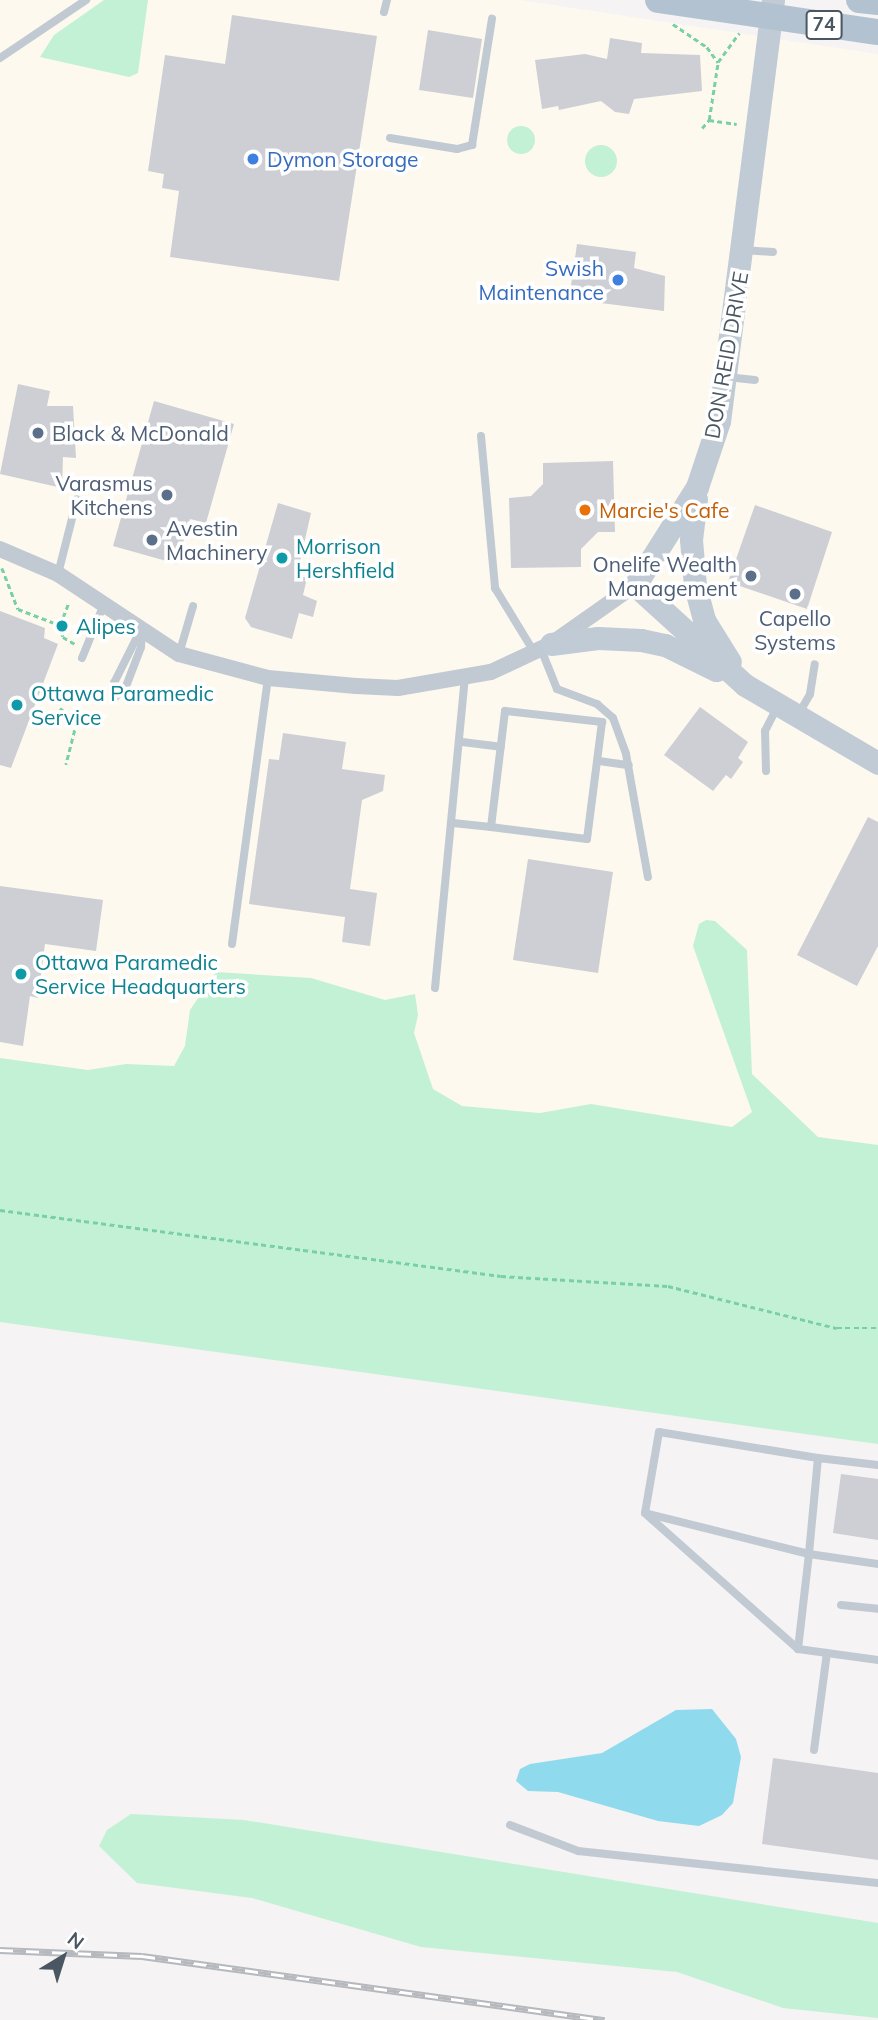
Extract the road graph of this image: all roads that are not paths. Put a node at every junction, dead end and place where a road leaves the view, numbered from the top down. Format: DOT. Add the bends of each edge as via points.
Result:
graph roads {
  1 [pos="86,0"];
  2 [pos="387,0"];
  3 [pos="859,0"];
  4 [pos="878,2"];
  5 [pos="665,7"];
  6 [pos="771,8"];
  7 [pos="384,12"];
  8 [pos="492,19"];
  9 [pos="878,32"];
  10 [pos="0,58"];
  11 [pos="390,138"];
  12 [pos="743,250"];
  13 [pos="773,252"];
  14 [pos="726,377"];
  15 [pos="755,380"];
  16 [pos="481,436"];
  17 [pos="697,487"];
  18 [pos="77,499"];
  19 [pos="1,557"];
  20 [pos="58,574"];
  21 [pos="635,585"];
  22 [pos="104,604"];
  23 [pos="193,606"];
  24 [pos="142,628"];
  25 [pos="542,649"];
  26 [pos="179,654"];
  27 [pos="82,658"];
  28 [pos="815,664"];
  29 [pos="268,678"];
  30 [pos="465,678"];
  31 [pos="745,685"];
  32 [pos="787,712"];
  33 [pos="462,741"];
  34 [pos="502,747"];
  35 [pos="599,761"];
  36 [pos="878,764"];
  37 [pos="629,765"];
  38 [pos="766,771"];
  39 [pos="453,823"];
  40 [pos="491,828"];
  41 [pos="648,877"];
  42 [pos="232,944"];
  43 [pos="435,988"];
  44 [pos="818,1458"];
  45 [pos="878,1465"];
  46 [pos="645,1513"];
  47 [pos="809,1554"];
  48 [pos="878,1564"];
  49 [pos="841,1605"];
  50 [pos="878,1609"];
  51 [pos="798,1648"];
  52 [pos="827,1653"];
  53 [pos="878,1660"];
  54 [pos="814,1750"];
  55 [pos="510,1825"];
  56 [pos="878,1883"];
  1 -- 10 [label="lane"];
  2 -- 7 [label="lane"];
  3 -- 4 [label="main road, 74"];
  5 -- 6 [label="main road, 74"];
  6 -- 9 [label="main road, 74"];
  6 -- 12 [label="street, DON REID DRIVE"];
  8 -- 11 [label="lane" via="472,145 457,149"];
  12 -- 13 [label="lane"];
  12 -- 14 [label="street, DON REID DRIVE"];
  14 -- 15 [label="lane"];
  14 -- 17 [label="street, DON REID DRIVE" via="719,421"];
  16 -- 25 [label="lane" via="495,588"];
  17 -- 21 [label="street, DON REID DRIVE"];
  17 -- 31 [label="street" via="691,540 695,586 704,620"];
  18 -- 20 [label="lane"];
  19 -- 20 [label="street, DON REID DRIVE"];
  20 -- 22 [label="street, DON REID DRIVE"];
  21 -- 25 [label="street, DON REID DRIVE"];
  21 -- 31 [label="street"];
  22 -- 24 [label="street, DON REID DRIVE"];
  22 -- 27 [label="lane"];
  23 -- 26 [label="lane"];
  24 -- 24 [label="lane" via="114,683 115,697 125,688 141,647"];
  24 -- 26 [label="street, DON REID DRIVE"];
  25 -- 30 [label="street, DON REID DRIVE"];
  25 -- 31 [label="street" via="598,638 665,645"];
  25 -- 37 [label="lane" via="557,689 610,712"];
  26 -- 29 [label="street, DON REID DRIVE"];
  28 -- 32 [label="lane" via="810,694"];
  29 -- 30 [label="street, DON REID DRIVE" via="398,688"];
  29 -- 42 [label="lane"];
  30 -- 33 [label="lane"];
  31 -- 32 [label="street"];
  32 -- 36 [label="street"];
  32 -- 38 [label="lane" via="765,731"];
  33 -- 34 [label="lane"];
  33 -- 39 [label="lane"];
  34 -- 35 [label="lane" via="505,711 602,722"];
  34 -- 40 [label="lane"];
  35 -- 37 [label="lane"];
  35 -- 40 [label="lane" via="587,839"];
  37 -- 41 [label="lane"];
  39 -- 40 [label="lane"];
  39 -- 43 [label="lane"];
  44 -- 45 [label="lane"];
  44 -- 46 [label="lane" via="659,1432"];
  44 -- 47 [label="lane"];
  46 -- 47 [label="lane"];
  46 -- 51 [label="lane"];
  47 -- 48 [label="lane"];
  47 -- 51 [label="lane"];
  49 -- 50 [label="lane"];
  51 -- 52 [label="lane"];
  52 -- 53 [label="lane"];
  52 -- 54 [label="lane"];
  55 -- 56 [label="lane" via="578,1850"];
}
